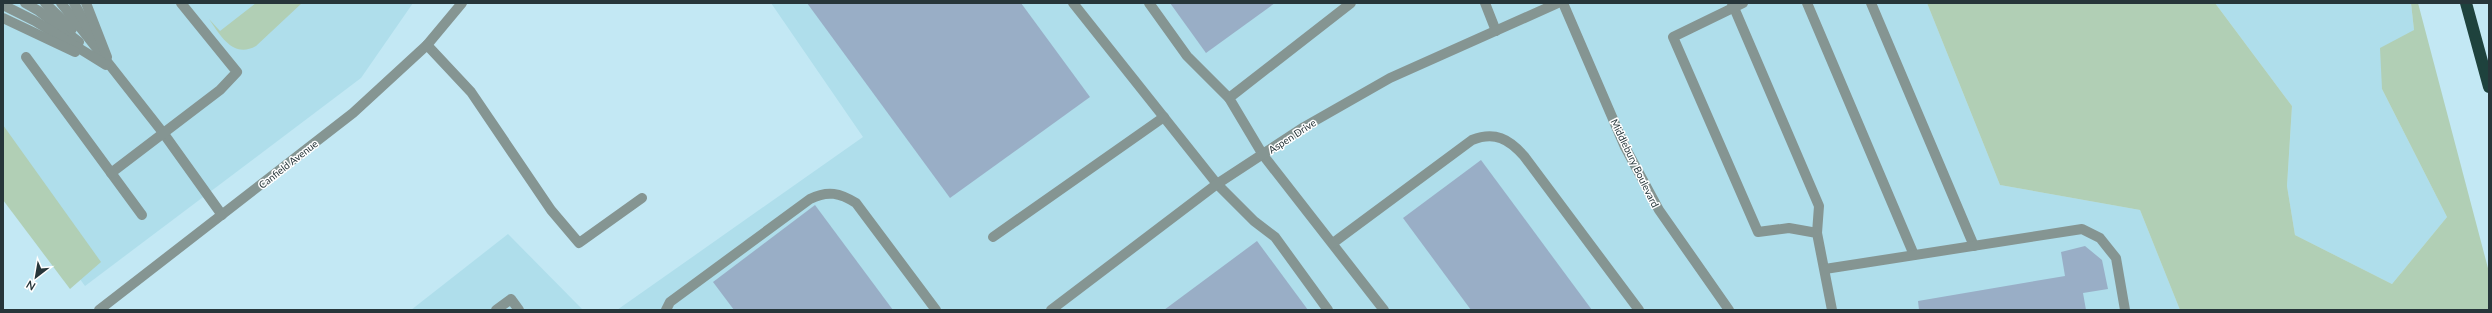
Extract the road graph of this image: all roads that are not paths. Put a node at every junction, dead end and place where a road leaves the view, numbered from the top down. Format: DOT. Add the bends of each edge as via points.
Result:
graph roads {
  1 [pos="25,3"];
  2 [pos="45,3"];
  3 [pos="61,3"];
  4 [pos="74,3"];
  5 [pos="86,3"];
  6 [pos="181,3"];
  7 [pos="462,3"];
  8 [pos="1073,3"];
  9 [pos="1149,3"];
  10 [pos="1351,3"];
  11 [pos="1485,3"];
  12 [pos="1558,3"];
  13 [pos="1563,3"];
  14 [pos="1807,3"];
  15 [pos="1872,3"];
  16 [pos="2466,3"];
  17 [pos="1736,4"];
  18 [pos="3,5"];
  19 [pos="3,18"];
  20 [pos="1496,31"];
  21 [pos="427,45"];
  22 [pos="26,57"];
  23 [pos="111,69"];
  24 [pos="2489,87"];
  25 [pos="1229,98"];
  26 [pos="1164,117"];
  27 [pos="164,134"];
  28 [pos="1263,155"];
  29 [pos="111,173"];
  30 [pos="1217,184"];
  31 [pos="642,198"];
  32 [pos="142,215"];
  33 [pos="222,215"];
  34 [pos="1817,233"];
  35 [pos="993,237"];
  36 [pos="1333,243"];
  37 [pos="1974,246"];
  38 [pos="1914,255"];
  39 [pos="1825,269"];
  40 [pos="99,310"];
  41 [pos="496,310"];
  42 [pos="519,310"];
  43 [pos="666,310"];
  44 [pos="936,310"];
  45 [pos="1051,310"];
  46 [pos="1328,310"];
  47 [pos="1384,310"];
  48 [pos="1639,310"];
  49 [pos="1729,310"];
  50 [pos="1832,310"];
  51 [pos="2125,310"];
  1 -- 23 [label="street" via="39,11"];
  2 -- 23 [label="street"];
  3 -- 23 [label="street"];
  4 -- 23 [label="street"];
  5 -- 23 [label="street"];
  6 -- 27 [label="street" via="237,72 220,90"];
  7 -- 21 [label="street, Canfield Avenue"];
  8 -- 26 [label="street"];
  9 -- 25 [label="street" via="1187,56"];
  10 -- 25 [label="street"];
  11 -- 20 [label="street"];
  12 -- 20 [label="street, Aspen Drive"];
  13 -- 49 [label="street, Middlebury Boulevard" via="1626,147 1659,210"];
  14 -- 38 [label="street"];
  15 -- 37 [label="street"];
  16 -- 24 [label="highway"];
  17 -- 34 [label="street" via="1819,206"];
  17 -- 34 [label="street" via="1673,37 1758,232 1789,228"];
  18 -- 23 [label="street" via="35,21"];
  19 -- 23 [label="street"];
  20 -- 28 [label="street, Aspen Drive" via="1390,78 1304,127"];
  21 -- 31 [label="street" via="470,92 551,210 579,243"];
  21 -- 33 [label="street, Canfield Avenue" via="353,113"];
  22 -- 29 [label="street"];
  23 -- 27 [label="street"];
  25 -- 28 [label="street"];
  26 -- 30 [label="street"];
  26 -- 35 [label="street"];
  27 -- 29 [label="street"];
  27 -- 33 [label="street"];
  28 -- 30 [label="street, Aspen Drive"];
  28 -- 36 [label="street"];
  29 -- 32 [label="street"];
  30 -- 45 [label="street, Aspen Drive"];
  30 -- 46 [label="street" via="1254,221 1275,237"];
  33 -- 40 [label="street, Canfield Avenue"];
  34 -- 39 [label="street"];
  36 -- 47 [label="street"];
  36 -- 48 [label="street" via="1472,140 1496,136 1509,141 1524,156"];
  37 -- 38 [label="street"];
  37 -- 51 [label="street" via="2082,229 2100,238 2116,258"];
  38 -- 39 [label="street"];
  39 -- 50 [label="street"];
  41 -- 42 [label="street" via="511,299"];
  43 -- 44 [label="street" via="670,302 810,199 820,194 832,193 845,196 856,203"];
}
